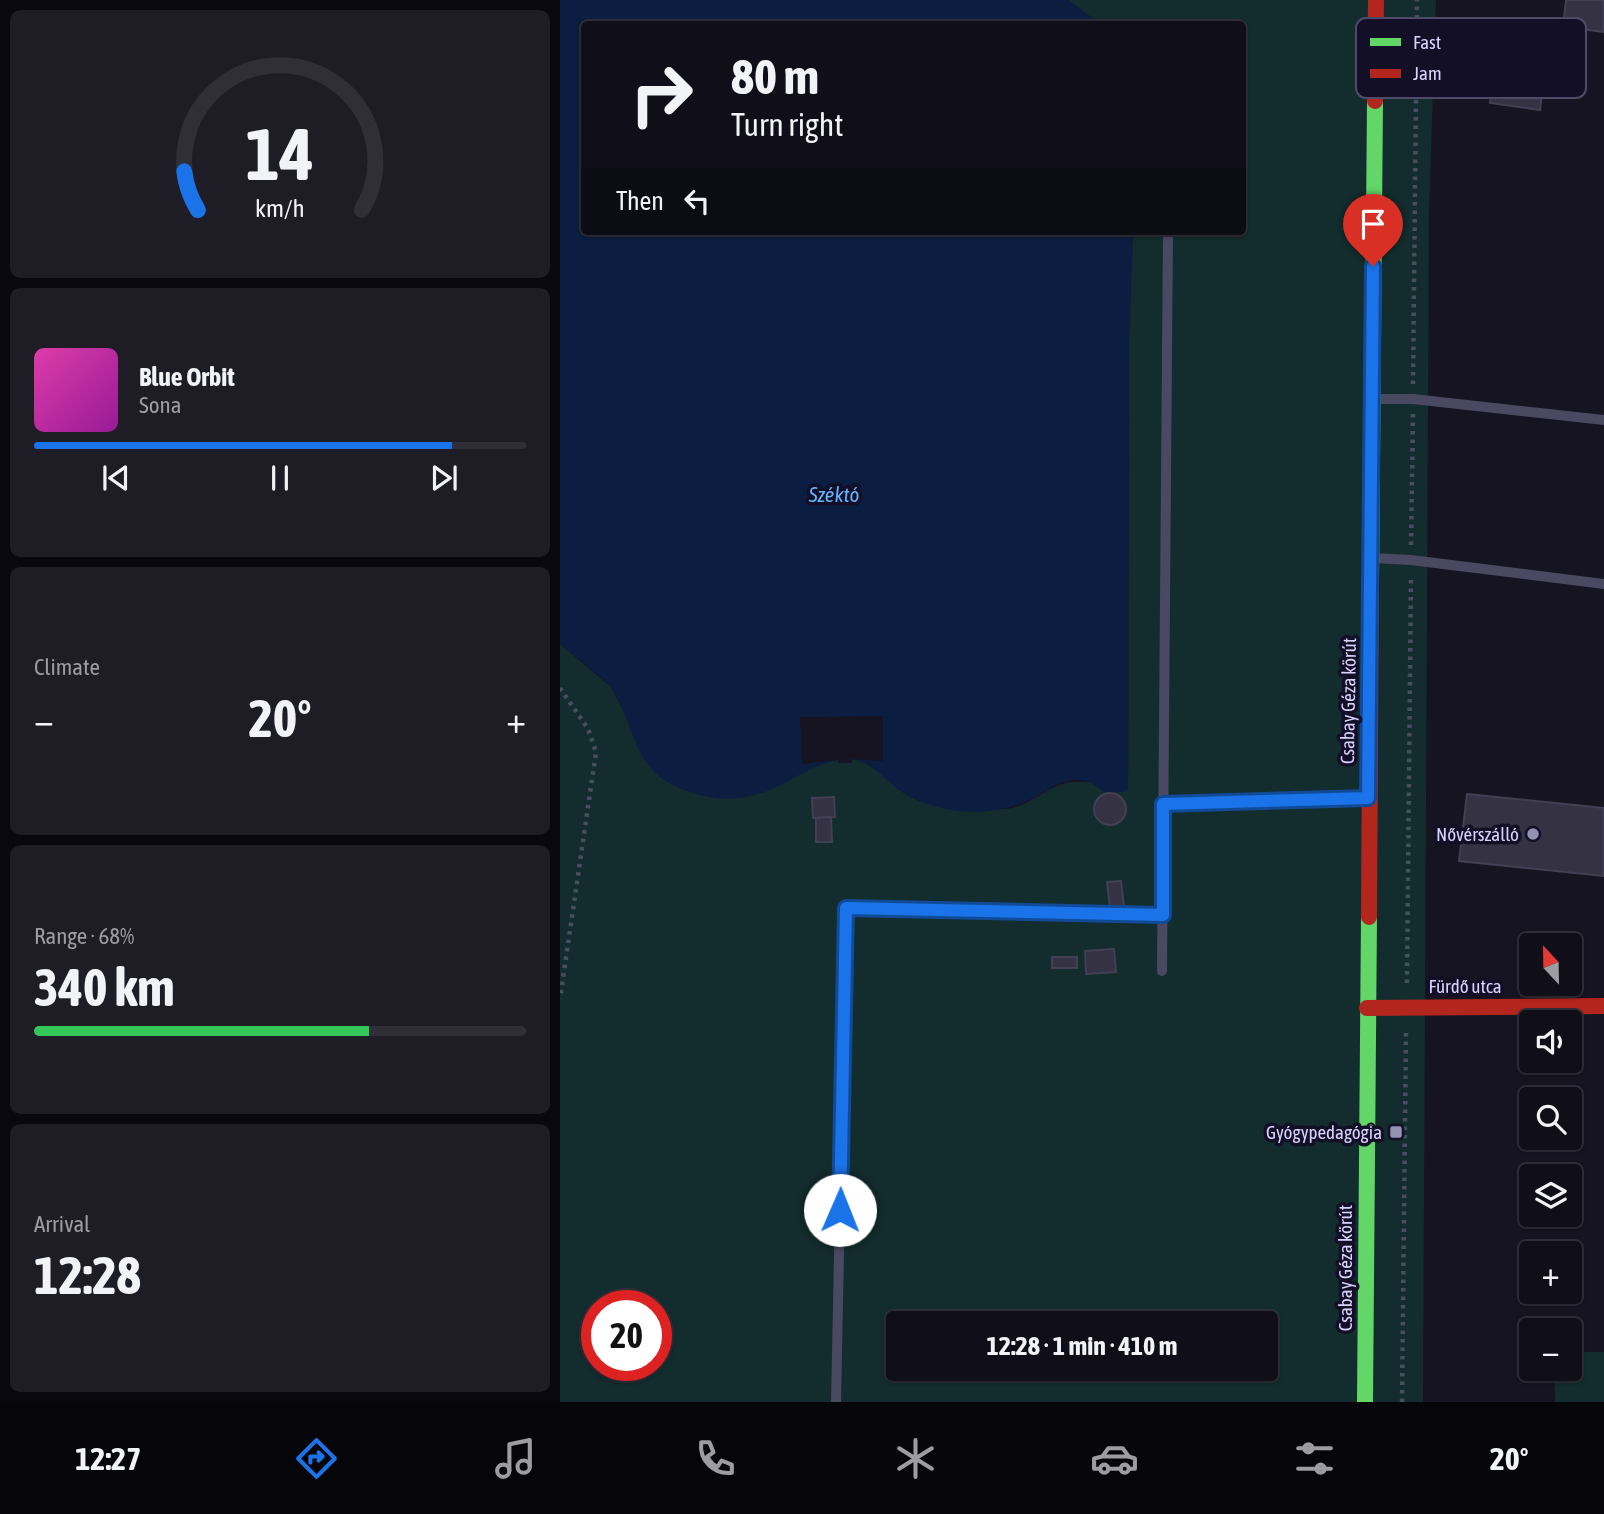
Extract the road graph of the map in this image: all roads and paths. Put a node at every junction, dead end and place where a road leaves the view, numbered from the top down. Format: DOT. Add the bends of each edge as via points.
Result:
graph roads {
  1 [pos="1376,0"];
  2 [pos="1417,0"];
  3 [pos="1376,18"];
  4 [pos="1417,18"];
  5 [pos="1375,98"];
  6 [pos="1416,98"];
  7 [pos="1168,235"];
  8 [pos="1372,399"];
  9 [pos="1413,400"];
  10 [pos="1604,420"];
  11 [pos="1370,558"];
  12 [pos="1411,560"];
  13 [pos="1604,584"];
  14 [pos="560,688"];
  15 [pos="1368,798"];
  16 [pos="1163,804"];
  17 [pos="1163,915"];
  18 [pos="1162,971"];
  19 [pos="560,999"];
  20 [pos="1604,1006"];
  21 [pos="1407,1007"];
  22 [pos="1367,1008"];
  23 [pos="836,1402"];
  24 [pos="1365,1402"];
  25 [pos="1402,1402"];
  1 -- 3 [label="street, Csabay Géza körút"];
  2 -- 4 [label="path"];
  5 -- 8 [label="street, Csabay Géza körút"];
  6 -- 9 [label="path"];
  7 -- 16 [label="lane"];
  8 -- 9 [label="lane"];
  8 -- 11 [label="street, Csabay Géza körút"];
  9 -- 10 [label="lane"];
  9 -- 12 [label="path"];
  11 -- 12 [label="lane"];
  11 -- 15 [label="street, Csabay Géza körút"];
  12 -- 13 [label="lane"];
  12 -- 21 [label="path"];
  14 -- 19 [label="path" via="588,729 596,752"];
  15 -- 16 [label="lane"];
  15 -- 22 [label="street, Csabay Géza körút"];
  16 -- 17 [label="lane"];
  17 -- 18 [label="lane"];
  17 -- 23 [label="lane" via="846,908"];
  20 -- 21 [label="street, Fürdő utca"];
  21 -- 22 [label="street, Fürdő utca"];
  21 -- 25 [label="path"];
  22 -- 24 [label="street, Csabay Géza körút"];
}
